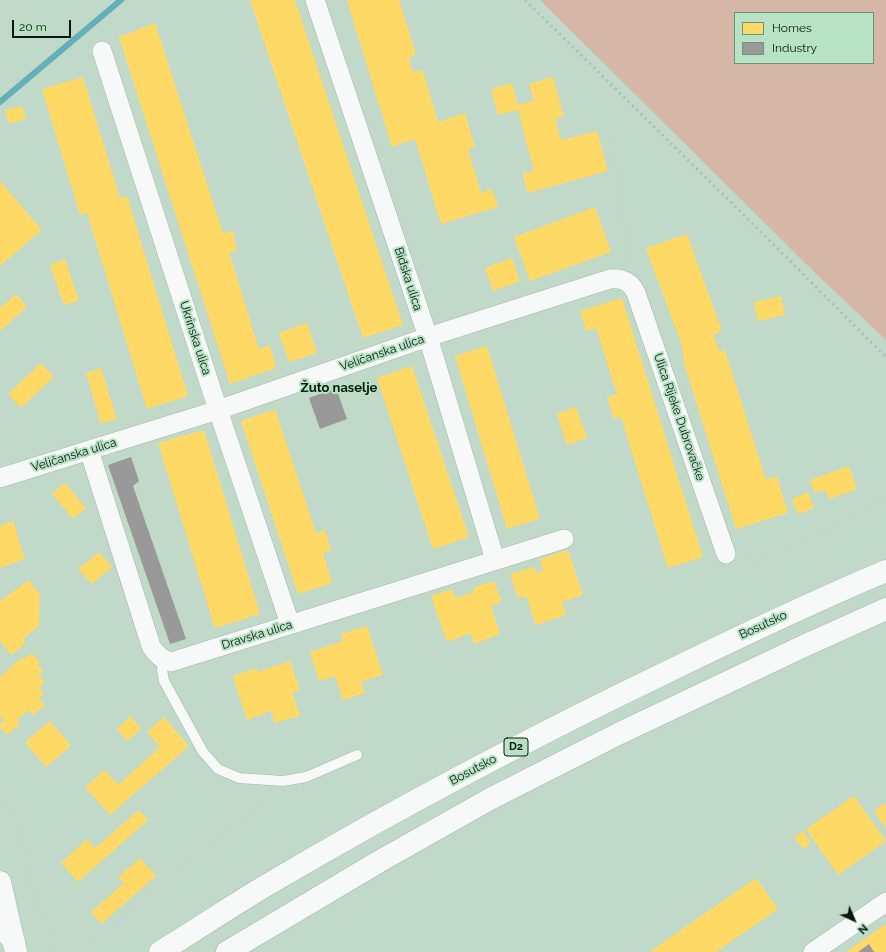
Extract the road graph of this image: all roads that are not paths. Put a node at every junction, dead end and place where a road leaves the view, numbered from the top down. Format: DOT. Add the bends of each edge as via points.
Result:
graph roads {
  1 [pos="315,0"];
  2 [pos="102,51"];
  3 [pos="627,282"];
  4 [pos="428,337"];
  5 [pos="218,410"];
  6 [pos="89,450"];
  7 [pos="0,478"];
  8 [pos="564,539"];
  9 [pos="726,554"];
  10 [pos="495,560"];
  11 [pos="886,571"];
  12 [pos="886,609"];
  13 [pos="290,624"];
  14 [pos="163,660"];
  15 [pos="357,755"];
  16 [pos="10,886"];
  17 [pos="886,902"];
  18 [pos="10,940"];
  19 [pos="160,952"];
  20 [pos="227,952"];
  21 [pos="813,952"];
  1 -- 4 [label="street, Biđska ulica"];
  2 -- 5 [label="street, Ukrinska ulica"];
  3 -- 4 [label="street, Veličanska ulica" via="620,278 610,279"];
  3 -- 9 [label="street, Ulica Rijeke Dubrovačke" via="636,293"];
  4 -- 5 [label="street, Veličanska ulica"];
  4 -- 10 [label="street, Biđska ulica"];
  5 -- 6 [label="street, Veličanska ulica"];
  5 -- 13 [label="street, Ukrinska ulica"];
  6 -- 7 [label="street, Veličanska ulica"];
  6 -- 14 [label="street" via="151,646"];
  8 -- 10 [label="street, Dravska ulica"];
  10 -- 13 [label="street, Dravska ulica"];
  11 -- 19 [label="main road, Bosutsko / D2" via="752,630 499,756 381,819"];
  12 -- 20 [label="main road" via="620,733 490,799 380,860"];
  13 -- 14 [label="street, Dravska ulica" via="171,662"];
  14 -- 15 [label="lane" via="164,681 203,752 218,769 239,778 283,781 306,777"];
  16 -- 18 [label="main road"];
  17 -- 21 [label="street"];
}
